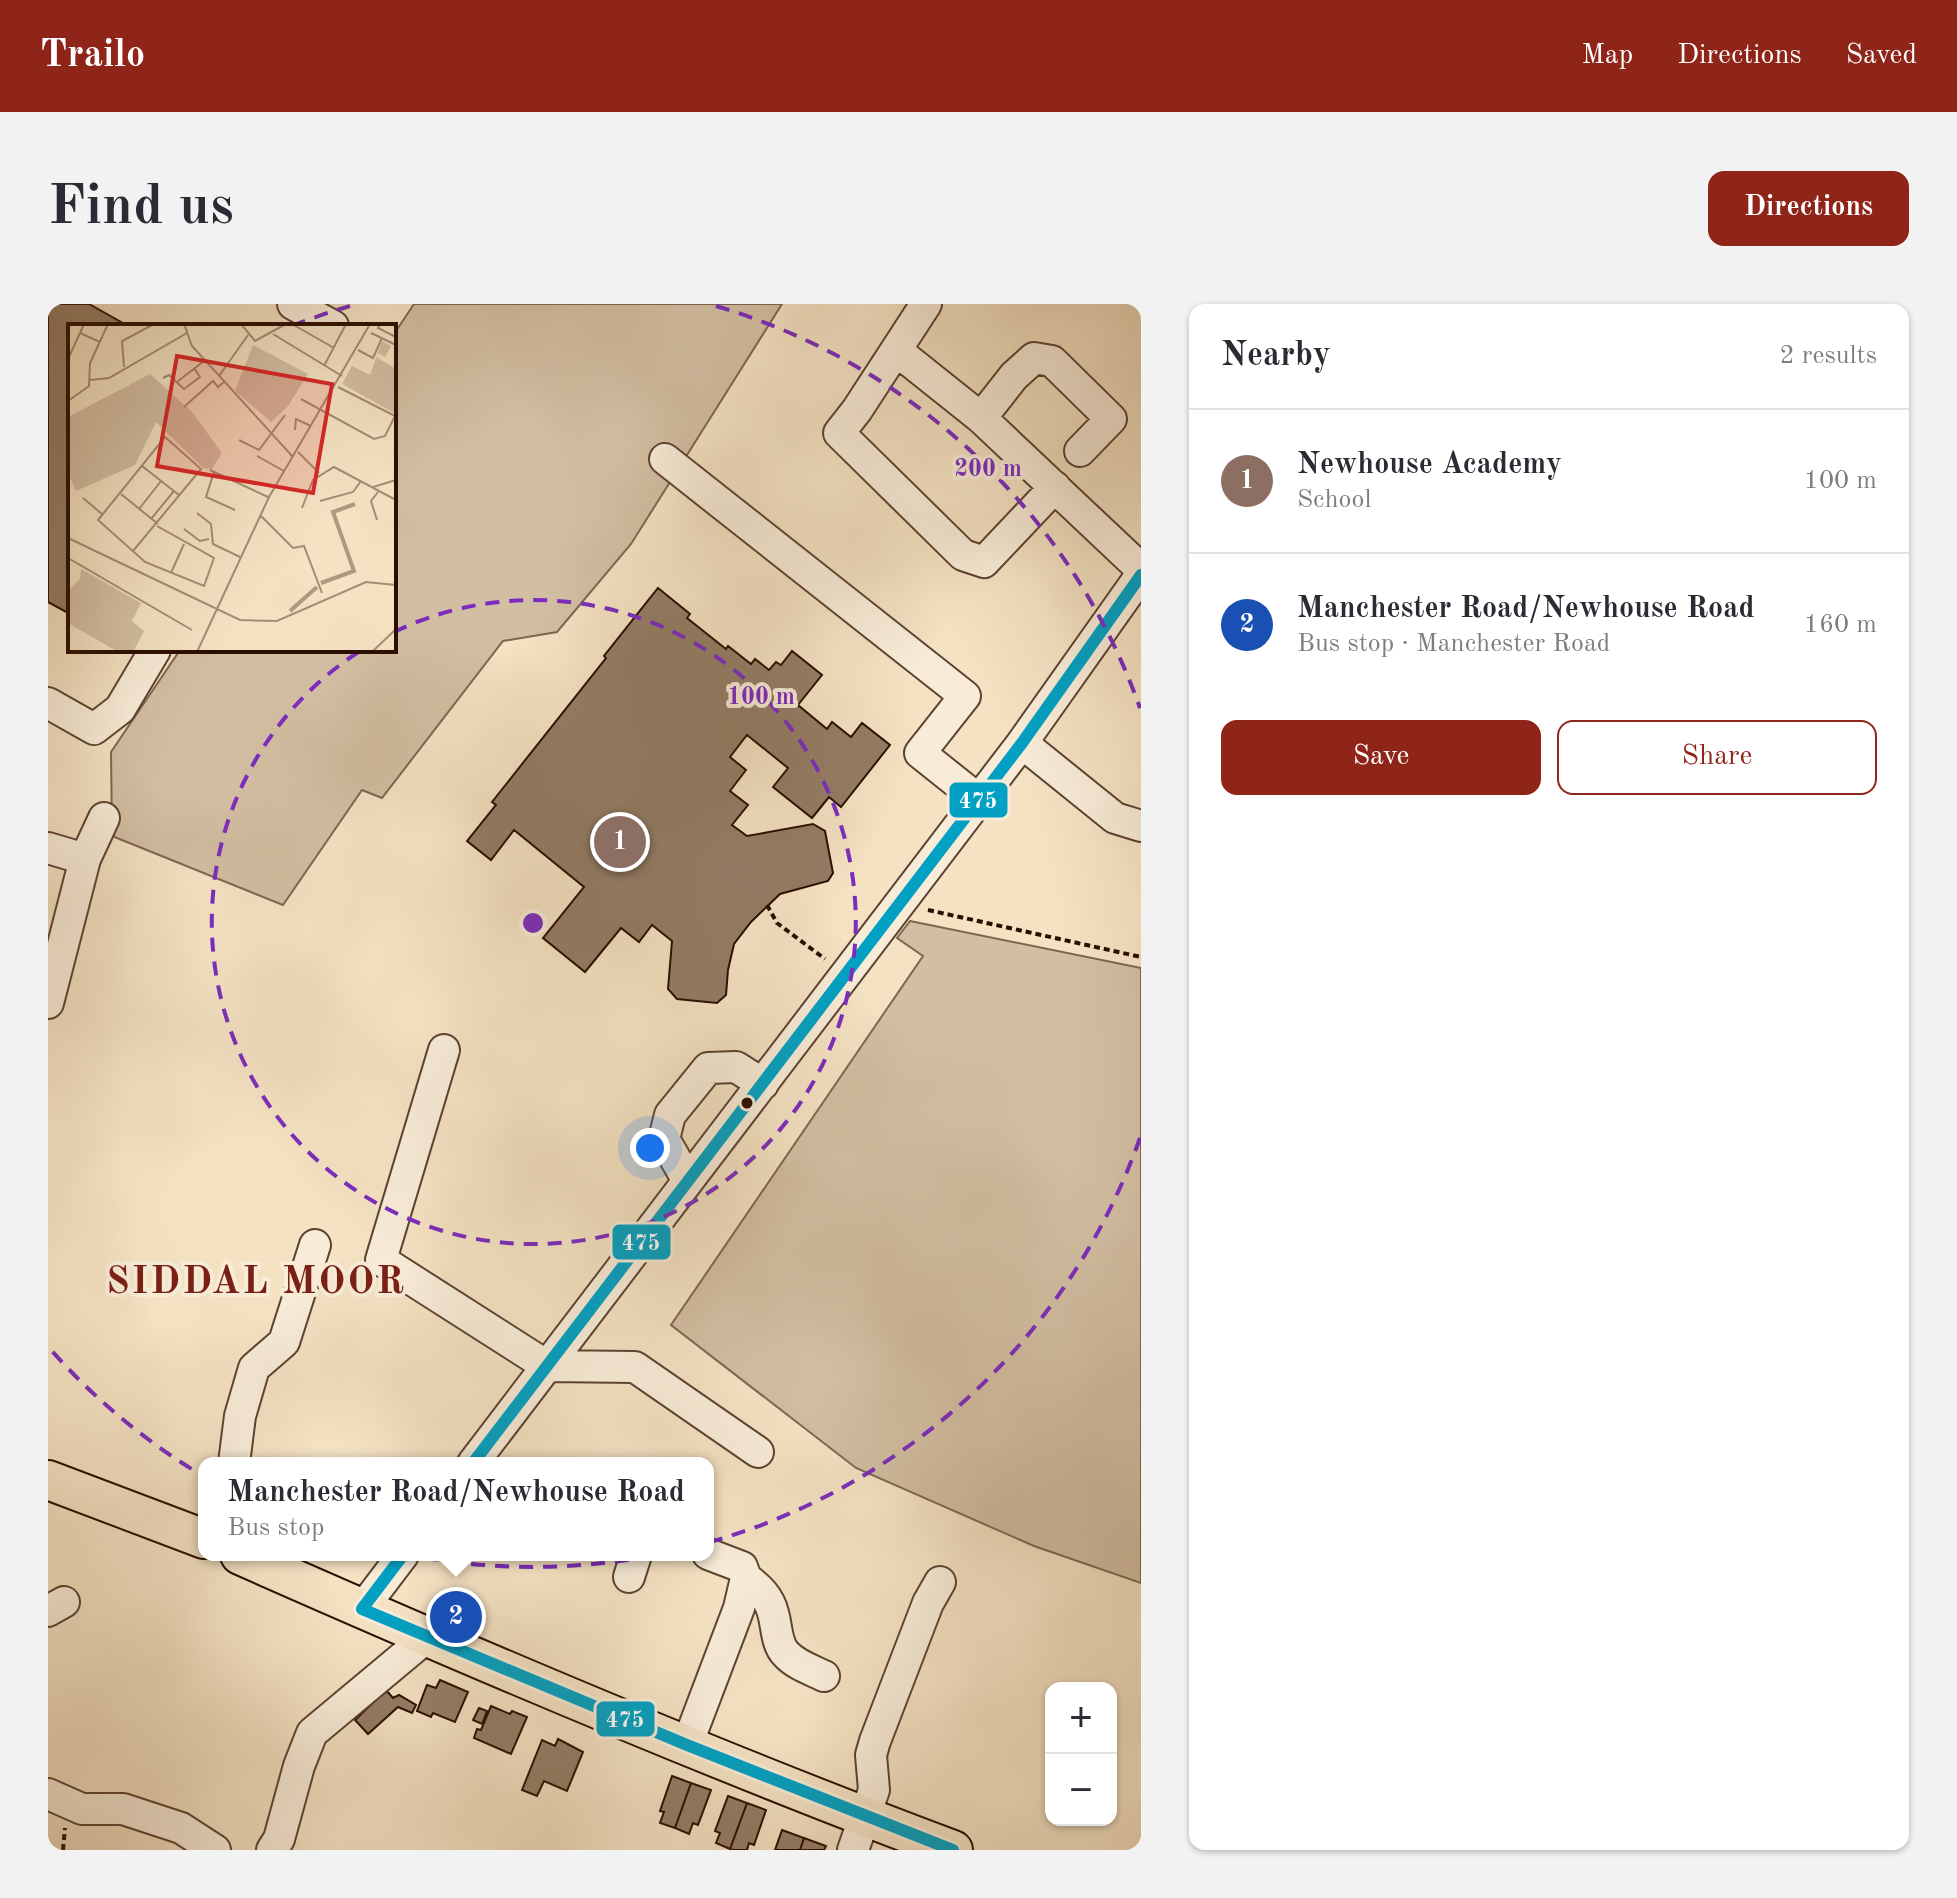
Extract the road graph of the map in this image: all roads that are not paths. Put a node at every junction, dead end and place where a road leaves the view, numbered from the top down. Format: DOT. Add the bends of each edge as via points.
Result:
graph roads {
  1 [pos="293,304"];
  2 [pos="926,304"];
  3 [pos="329,324"];
  4 [pos="897,351"];
  5 [pos="981,418"];
  6 [pos="1080,451"];
  7 [pos="665,459"];
  8 [pos="1055,487"];
  9 [pos="1141,572"];
  10 [pos="154,652"];
  11 [pos="48,703"];
  12 [pos="1022,743"];
  13 [pos="979,800"];
  14 [pos="104,818"];
  15 [pos="1141,826"];
  16 [pos="48,848"];
  17 [pos="85,859"];
  18 [pos="48,1003"];
  19 [pos="444,1050"];
  20 [pos="763,1084"];
  21 [pos="688,1181"];
  22 [pos="315,1245"];
  23 [pos="547,1366"];
  24 [pos="758,1452"];
  25 [pos="235,1457"];
  26 [pos="478,1457"];
  27 [pos="48,1480"];
  28 [pos="198,1537"];
  29 [pos="714,1556"];
  30 [pos="254,1561"];
  31 [pos="398,1561"];
  32 [pos="746,1578"];
  33 [pos="940,1582"];
  34 [pos="362,1609"];
  35 [pos="427,1637"];
  36 [pos="824,1676"];
  37 [pos="687,1745"];
  38 [pos="48,1794"];
  39 [pos="858,1833"];
  40 [pos="215,1850"];
  41 [pos="272,1850"];
  42 [pos="953,1850"];
  1 -- 3 [label="street"];
  2 -- 4 [label="street"];
  4 -- 5 [label="street"];
  4 -- 8 [label="street" via="839,433 963,555 984,562"];
  5 -- 6 [label="street" via="1034,358 1052,361 1111,419"];
  5 -- 8 [label="street"];
  7 -- 13 [label="street" via="965,696 920,753"];
  8 -- 9 [label="street"];
  9 -- 12 [label="street"];
  10 -- 11 [label="street" via="120,709 94,729"];
  12 -- 13 [label="street"];
  12 -- 15 [label="street" via="1115,818"];
  13 -- 20 [label="street"];
  14 -- 17 [label="street"];
  16 -- 17 [label="street"];
  17 -- 18 [label="street"];
  19 -- 23 [label="street" via="381,1260"];
  20 -- 21 [label="street"];
  20 -- 21 [label="street" via="736,1067 708,1068 670,1115 664,1139"];
  21 -- 23 [label="street"];
  22 -- 25 [label="street" via="284,1342 254,1368"];
  23 -- 24 [label="street" via="635,1367"];
  23 -- 26 [label="street"];
  27 -- 28 [label="main road"];
  29 -- 32 [label="street" via="742,1567"];
  30 -- 34 [label="main road"];
  31 -- 34 [label="street"];
  32 -- 36 [label="street" via="764,1593 784,1653"];
  32 -- 37 [label="street"];
  33 -- 39 [label="street" via="875,1741 874,1790"];
  34 -- 35 [label="main road"];
  35 -- 37 [label="main road"];
  35 -- 41 [label="street" via="312,1733 299,1766 299,1808"];
  37 -- 39 [label="main road"];
  38 -- 40 [label="street" via="82,1809 123,1809 181,1828"];
  39 -- 42 [label="main road"];
}
